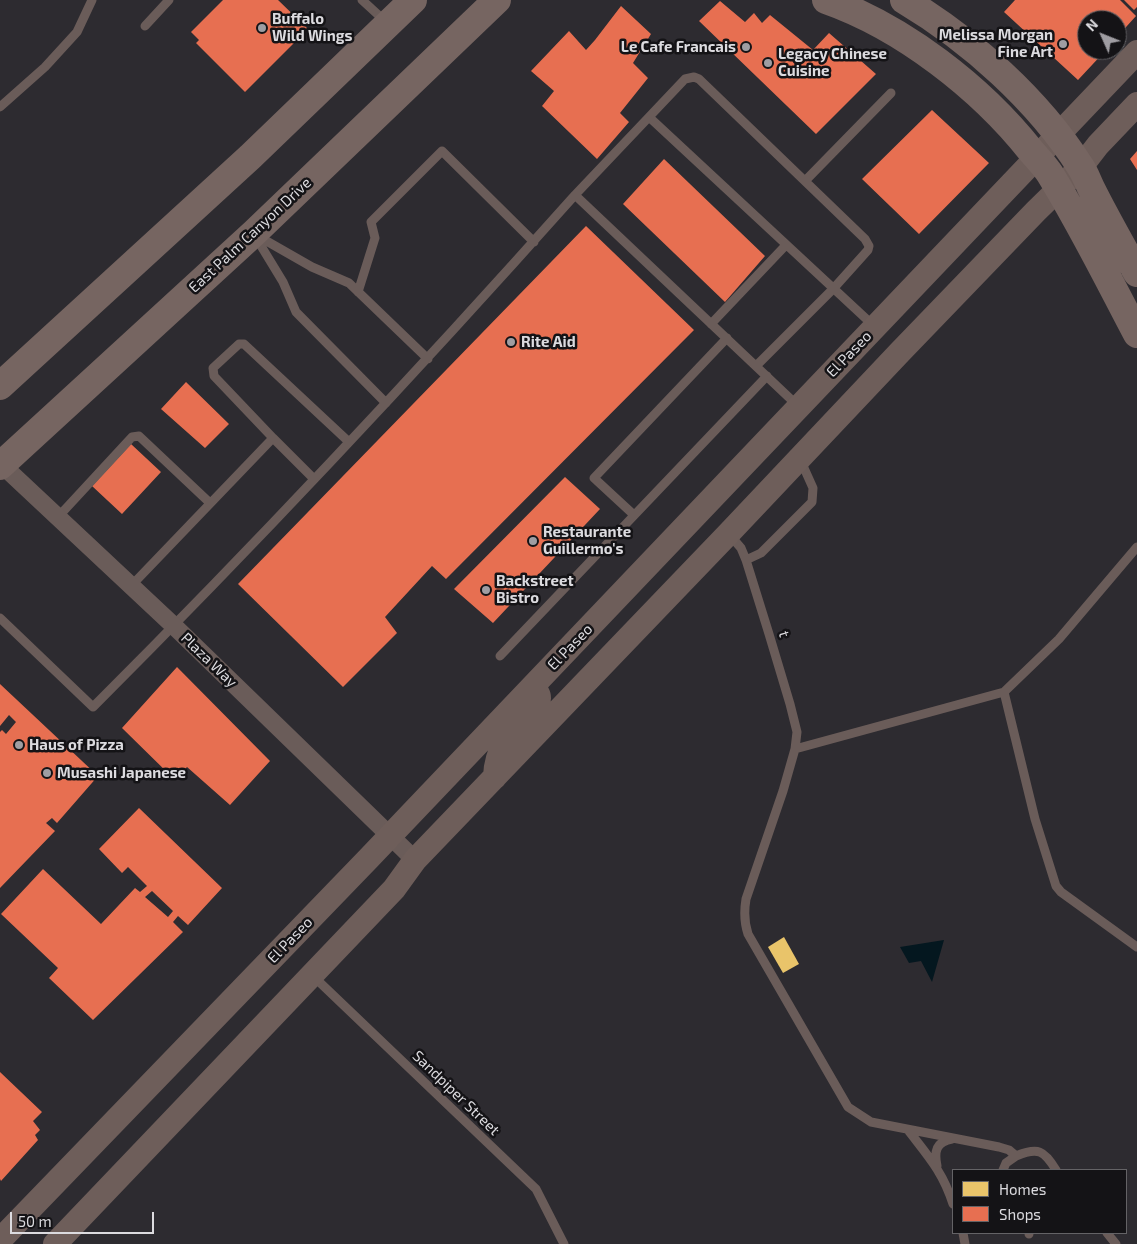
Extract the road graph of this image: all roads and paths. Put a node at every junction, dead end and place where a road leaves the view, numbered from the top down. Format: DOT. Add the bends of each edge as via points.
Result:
graph roads {
  1 [pos="92,0"];
  2 [pos="169,0"];
  3 [pos="362,0"];
  4 [pos="413,0"];
  5 [pos="498,0"];
  6 [pos="826,0"];
  7 [pos="904,0"];
  8 [pos="388,24"];
  9 [pos="145,26"];
  10 [pos="1137,52"];
  11 [pos="891,93"];
  12 [pos="1137,104"];
  13 [pos="0,107"];
  14 [pos="649,117"];
  15 [pos="1059,138"];
  16 [pos="1081,167"];
  17 [pos="1048,173"];
  18 [pos="805,181"];
  19 [pos="576,195"];
  20 [pos="254,233"];
  21 [pos="534,242"];
  22 [pos="786,245"];
  23 [pos="1137,274"];
  24 [pos="833,288"];
  25 [pos="358,292"];
  26 [pos="711,324"];
  27 [pos="875,328"];
  28 [pos="1137,334"];
  29 [pos="727,338"];
  30 [pos="428,359"];
  31 [pos="756,366"];
  32 [pos="767,376"];
  33 [pos="0,386"];
  34 [pos="386,403"];
  35 [pos="849,407"];
  36 [pos="796,410"];
  37 [pos="273,438"];
  38 [pos="349,442"];
  39 [pos="800,458"];
  40 [pos="1,464"];
  41 [pos="314,479"];
  42 [pos="210,504"];
  43 [pos="634,515"];
  44 [pos="58,517"];
  45 [pos="729,534"];
  46 [pos="1137,546"];
  47 [pos="746,560"];
  48 [pos="131,586"];
  49 [pos="0,618"];
  50 [pos="174,626"];
  51 [pos="500,656"];
  52 [pos="533,686"];
  53 [pos="1004,692"];
  54 [pos="795,748"];
  55 [pos="494,779"];
  56 [pos="391,835"];
  57 [pos="416,860"];
  58 [pos="1137,947"];
  59 [pos="312,974"];
  60 [pos="908,1130"];
  61 [pos="954,1139"];
  62 [pos="1016,1156"];
  63 [pos="937,1166"];
  64 [pos="1004,1169"];
  65 [pos="1055,1169"];
  66 [pos="952,1201"];
  67 [pos="1108,1234"];
  68 [pos="0,1240"];
  69 [pos="55,1244"];
  70 [pos="564,1244"];
  71 [pos="1116,1244"];
  1 -- 13 [label="lane" via="76,32 45,67"];
  2 -- 9 [label="lane"];
  3 -- 8 [label="lane"];
  4 -- 8 [label="main road"];
  5 -- 20 [label="main road, East Palm Canyon Drive"];
  6 -- 17 [label="main road" via="897,34 965,83 997,111"];
  7 -- 15 [label="main road" via="967,44 1001,74 1039,112"];
  8 -- 33 [label="main road" via="250,157"];
  10 -- 15 [label="street"];
  11 -- 18 [label="lane"];
  12 -- 16 [label="street, El Paseo"];
  14 -- 18 [label="lane" via="685,79 699,79"];
  14 -- 19 [label="lane"];
  14 -- 22 [label="lane"];
  15 -- 16 [label="main road"];
  15 -- 17 [label="street" via="1060,151"];
  16 -- 17 [label="street, El Paseo"];
  16 -- 23 [label="main road"];
  17 -- 27 [label="street, El Paseo"];
  17 -- 28 [label="main road"];
  17 -- 35 [label="street" via="1034,192 927,304 890,362"];
  18 -- 24 [label="lane" via="866,239 869,246"];
  19 -- 21 [label="lane"];
  19 -- 26 [label="lane"];
  20 -- 25 [label="lane" via="312,267 349,283"];
  20 -- 34 [label="lane" via="283,282 296,312"];
  20 -- 40 [label="main road, East Palm Canyon Drive"];
  21 -- 25 [label="lane" via="442,151 371,222 375,238"];
  21 -- 30 [label="lane"];
  22 -- 24 [label="lane"];
  22 -- 26 [label="lane"];
  24 -- 27 [label="lane"];
  24 -- 31 [label="lane"];
  25 -- 30 [label="lane"];
  26 -- 29 [label="lane"];
  27 -- 36 [label="street, El Paseo"];
  29 -- 31 [label="lane"];
  29 -- 43 [label="lane" via="594,478"];
  30 -- 34 [label="lane"];
  31 -- 32 [label="lane"];
  32 -- 36 [label="lane"];
  32 -- 43 [label="lane"];
  34 -- 38 [label="lane"];
  35 -- 36 [label="street" via="821,412"];
  35 -- 39 [label="street"];
  36 -- 45 [label="street" via="786,431 725,508 723,521"];
  36 -- 52 [label="street, El Paseo"];
  37 -- 38 [label="lane" via="214,376 213,368 239,344 244,344"];
  37 -- 41 [label="lane"];
  37 -- 42 [label="lane"];
  38 -- 41 [label="lane"];
  39 -- 45 [label="street"];
  39 -- 47 [label="lane" via="813,488 812,502 761,553"];
  40 -- 44 [label="street, Plaza Way"];
  41 -- 50 [label="lane"];
  42 -- 44 [label="lane" via="138,436 132,437"];
  42 -- 48 [label="lane"];
  43 -- 51 [label="lane"];
  44 -- 48 [label="street, Plaza Way"];
  45 -- 47 [label="lane, t"];
  45 -- 55 [label="street"];
  46 -- 53 [label="lane" via="1059,638"];
  47 -- 54 [label="lane, t" via="790,704 796,732"];
  48 -- 50 [label="street, Plaza Way"];
  49 -- 50 [label="lane" via="92,707"];
  50 -- 56 [label="street, Plaza Way"];
  52 -- 55 [label="street" via="540,700 504,742 495,763"];
  52 -- 56 [label="street, El Paseo"];
  53 -- 54 [label="lane"];
  53 -- 58 [label="lane" via="1035,819 1056,886"];
  54 -- 60 [label="lane, t" via="746,899 744,908 748,934 848,1107 871,1122"];
  55 -- 57 [label="street"];
  56 -- 57 [label="street, Plaza Way"];
  56 -- 68 [label="street, El Paseo"];
  57 -- 59 [label="street" via="394,889"];
  59 -- 69 [label="street"];
  59 -- 70 [label="lane, Sandpiper Street" via="536,1189"];
  60 -- 61 [label="lane, t"];
  60 -- 63 [label="lane"];
  61 -- 62 [label="lane, t" via="999,1147"];
  61 -- 63 [label="lane" via="945,1140 936,1148"];
  62 -- 64 [label="lane"];
  62 -- 65 [label="lane" via="1038,1151 1048,1157"];
  63 -- 66 [label="lane"];
  67 -- 71 [label="lane"];
}
